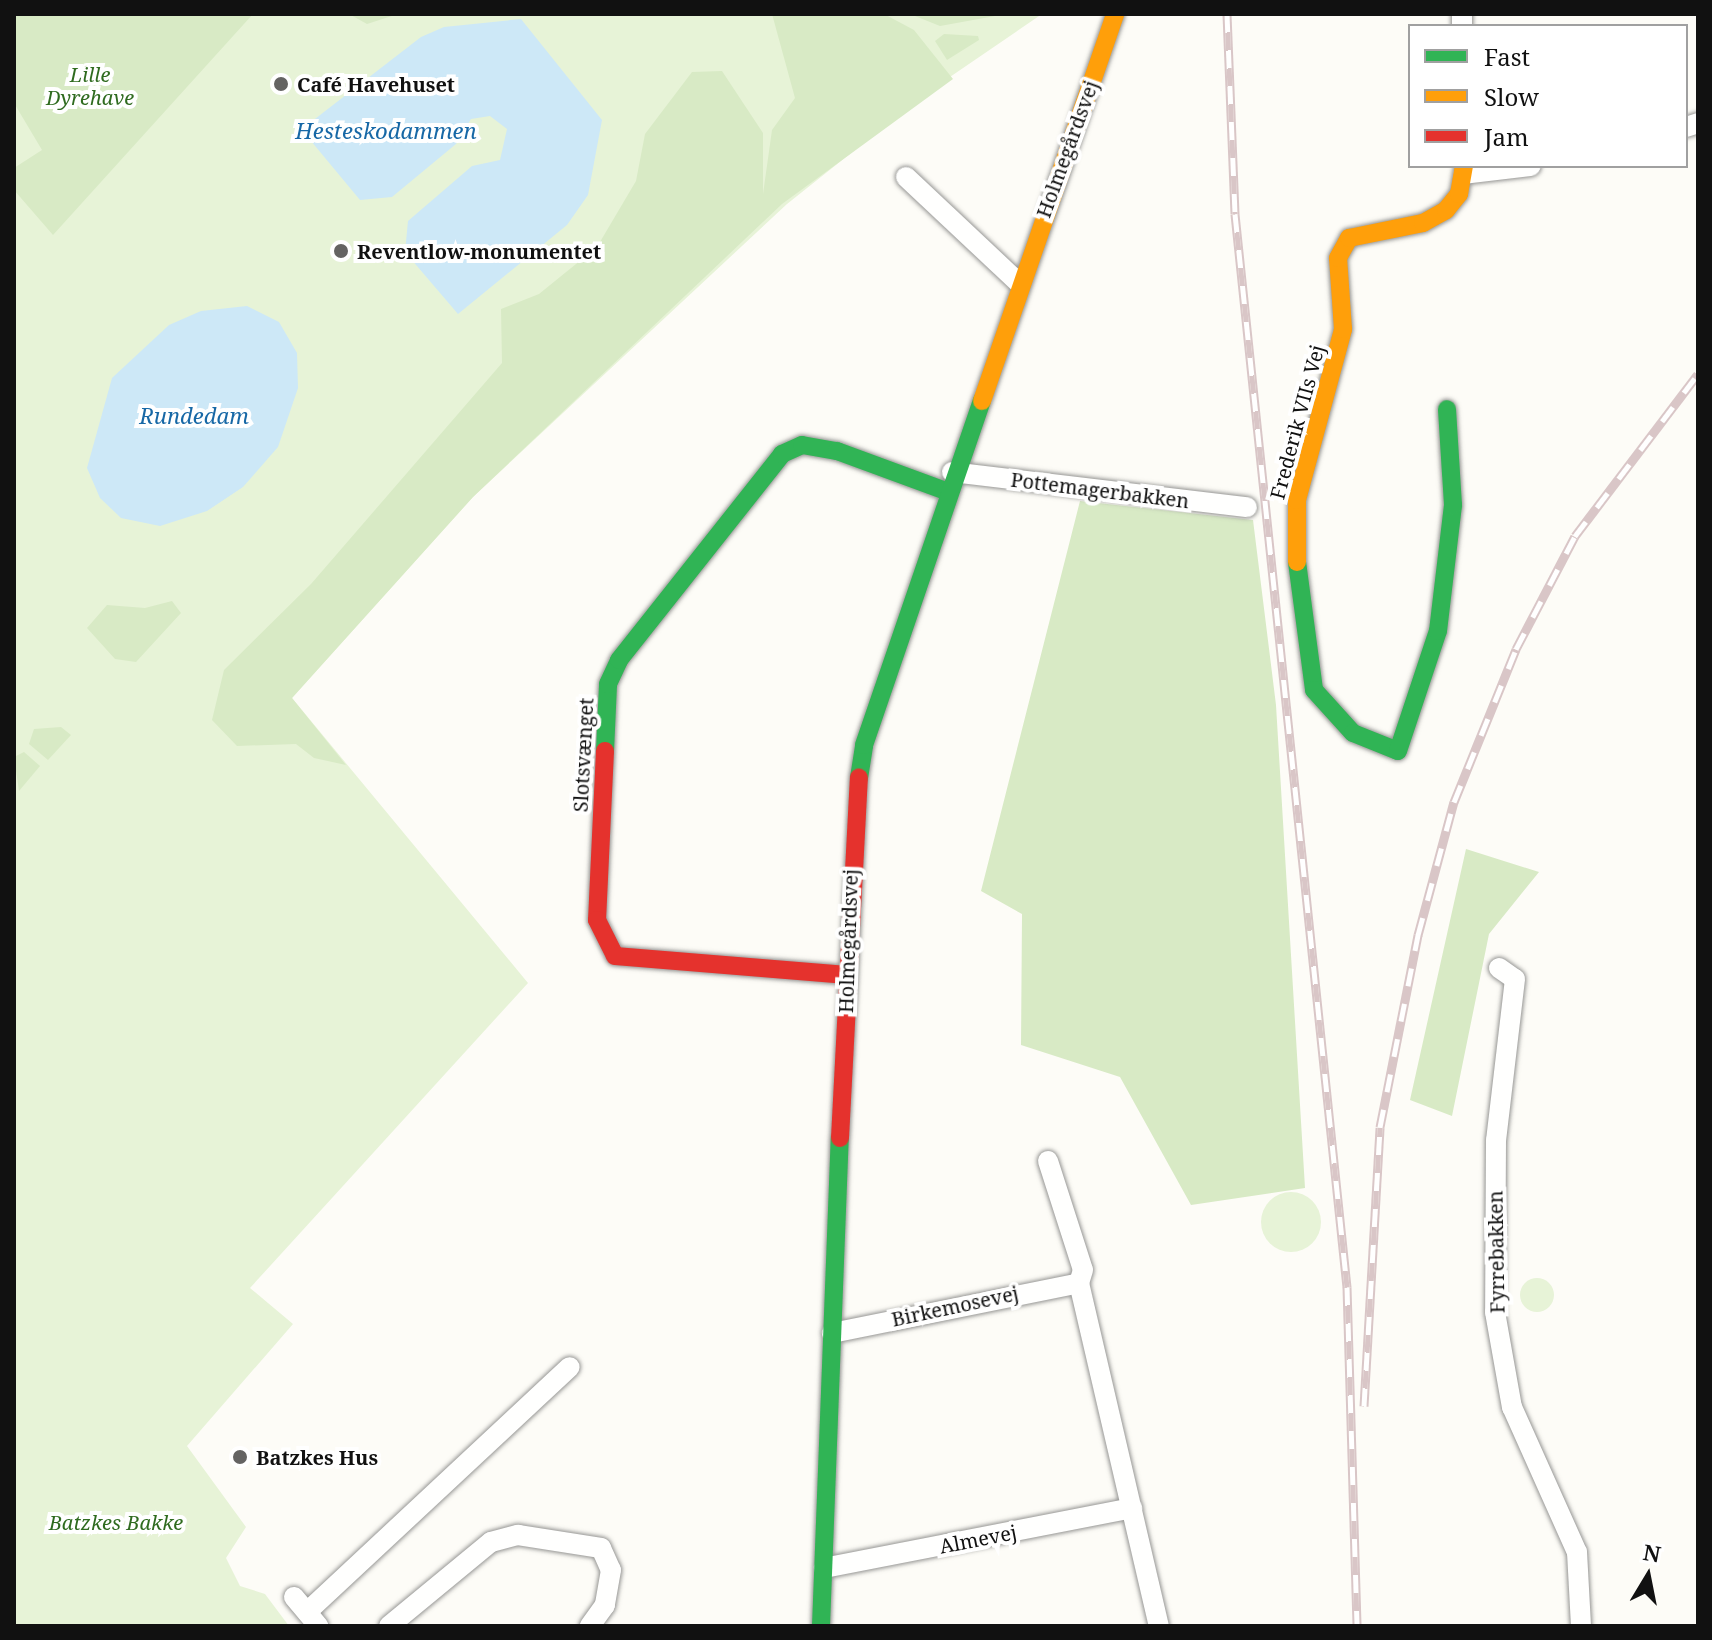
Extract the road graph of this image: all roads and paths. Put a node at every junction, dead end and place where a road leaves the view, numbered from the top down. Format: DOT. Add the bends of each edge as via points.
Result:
graph roads {
  1 [pos="1115,14"];
  2 [pos="1498,168"];
  3 [pos="1464,170"];
  4 [pos="906,177"];
  5 [pos="1019,283"];
  6 [pos="1447,409"];
  7 [pos="949,481"];
  8 [pos="1247,507"];
  9 [pos="1499,968"];
  10 [pos="847,975"];
  11 [pos="1048,1161"];
  12 [pos="1079,1283"];
  13 [pos="832,1333"];
  14 [pos="570,1367"];
  15 [pos="1132,1508"];
  16 [pos="824,1568"];
  17 [pos="306,1612"];
  18 [pos="389,1626"];
  19 [pos="590,1626"];
  20 [pos="821,1626"];
  21 [pos="1159,1626"];
  22 [pos="1581,1626"];
  1 -- 5 [label="street, Holmegårdsvej"];
  2 -- 3 [label="street"];
  3 -- 6 [label="street, Frederik VIIs Vej" via="1446,210 1423,223 1349,238 1338,258 1343,329 1337,370 1297,500 1294,535 1314,690 1353,733 1398,751 1438,631 1453,505"];
  4 -- 5 [label="street"];
  5 -- 7 [label="street, Holmegårdsvej"];
  7 -- 8 [label="street, Pottemagerbakken"];
  7 -- 10 [label="street, Holmegårdsvej" via="864,745"];
  7 -- 10 [label="street, Slotsvænget" via="802,445 782,454 619,660 608,684 597,920 606,946 633,963"];
  9 -- 22 [label="street, Fyrrebakken" via="1515,979 1496,1140 1495,1312 1512,1407 1577,1552"];
  10 -- 13 [label="street, Holmegårdsvej"];
  11 -- 12 [label="street" via="1083,1270"];
  12 -- 13 [label="street, Birkemosevej"];
  12 -- 15 [label="street"];
  13 -- 16 [label="street, Holmegårdsvej"];
  14 -- 17 [label="street"];
  15 -- 16 [label="street, Almevej"];
  15 -- 21 [label="street"];
  16 -- 20 [label="street, Holmegårdsvej"];
  18 -- 19 [label="street" via="491,1542 518,1535 601,1548 611,1570 605,1605"];
}
